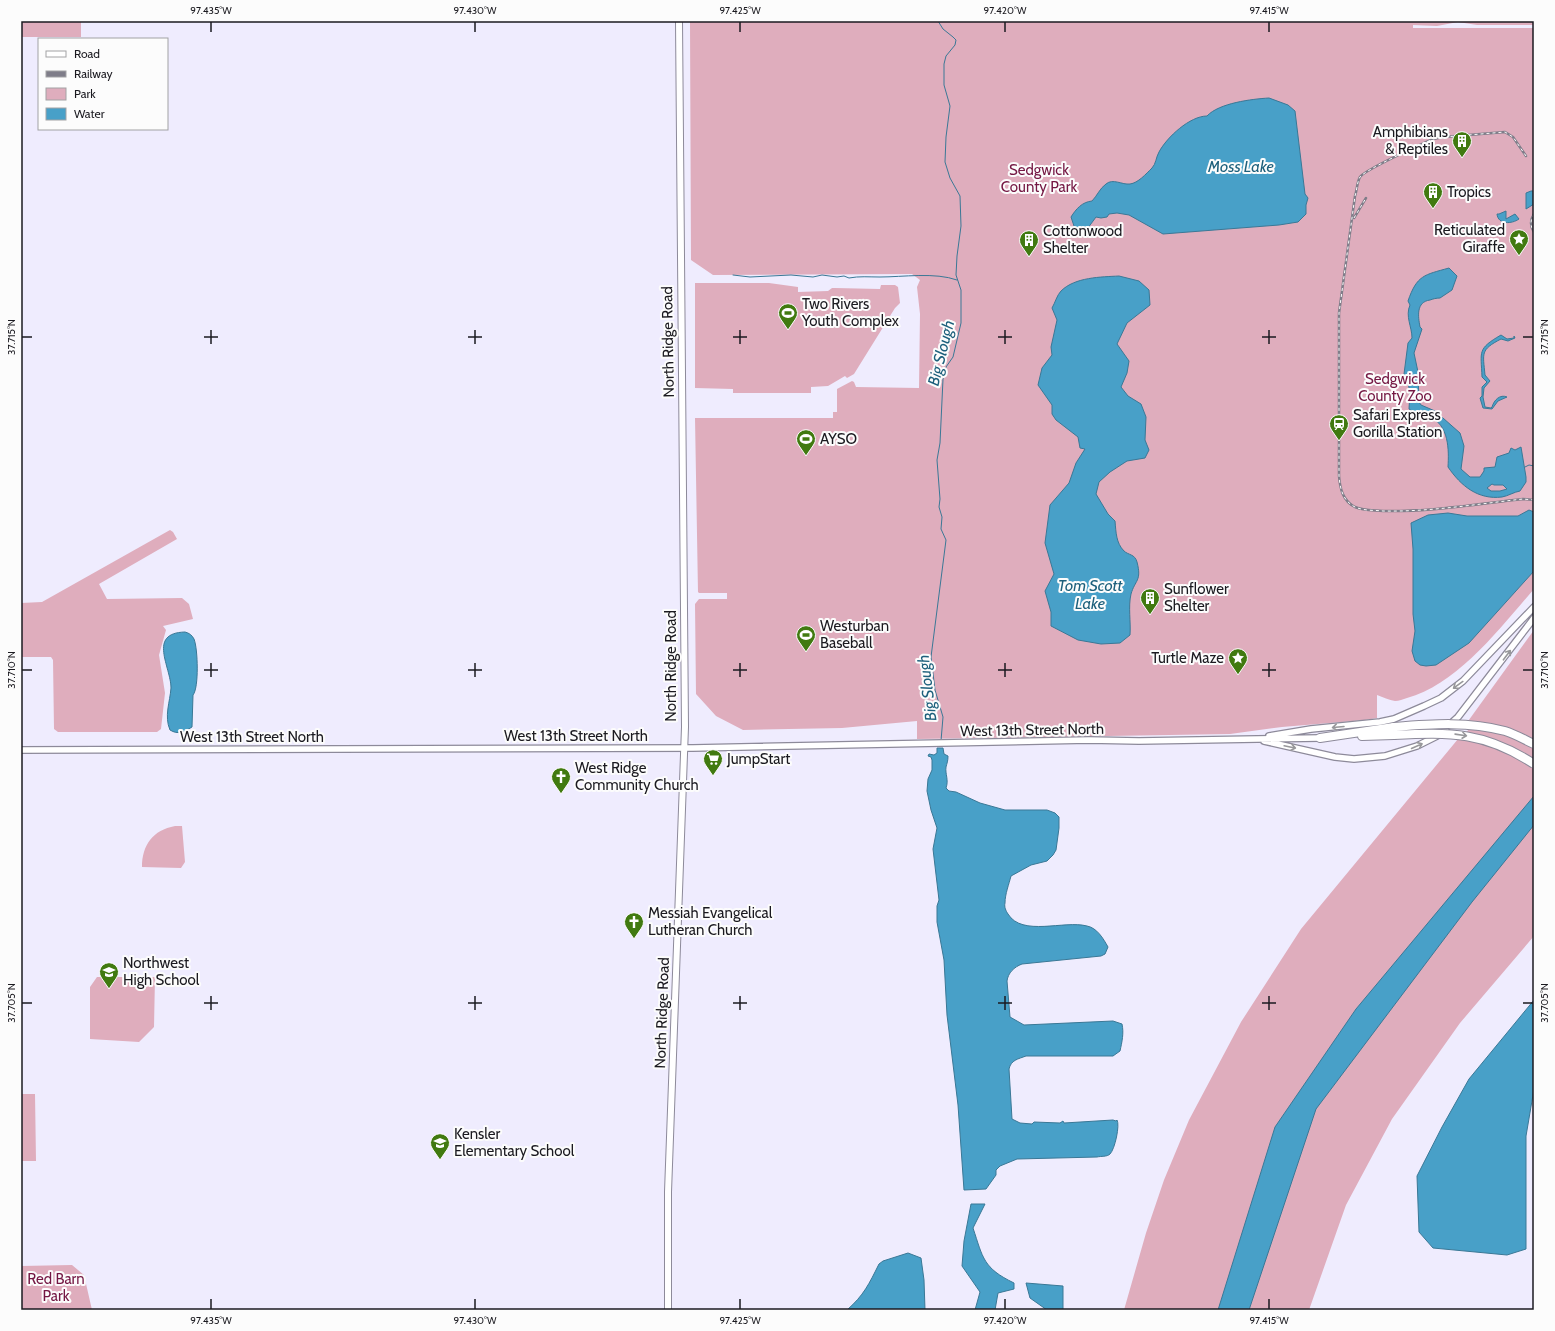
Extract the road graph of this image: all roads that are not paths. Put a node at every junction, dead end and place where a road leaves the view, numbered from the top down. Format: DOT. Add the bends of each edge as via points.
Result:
graph roads {
  1 [pos="679,21"];
  2 [pos="1534,607"];
  3 [pos="1534,618"];
  4 [pos="1394,731"];
  5 [pos="1320,738"];
  6 [pos="1252,739"];
  7 [pos="1534,744"];
  8 [pos="684,748"];
  9 [pos="21,750"];
  10 [pos="1534,764"];
  11 [pos="668,1310"];
  1 -- 8 [label="main road, North Ridge Road"];
  2 -- 6 [label="street, West 13th Street North, one-way" via="1463,681 1424,706 1380,722 1311,729"];
  6 -- 3 [label="street, West 13th Street North, one-way" via="1354,759 1385,756 1417,746 1436,736 1458,717"];
  4 -- 5 [label="highway"];
  4 -- 7 [label="highway, bridge" via="1455,723 1507,732"];
  4 -- 10 [label="highway, one-way, bridge" via="1477,738 1503,746"];
  5 -- 6 [label="street, West 13th Street North"];
  6 -- 8 [label="street, West 13th Street North"];
  8 -- 9 [label="street, West 13th Street North"];
  8 -- 11 [label="main road, North Ridge Road" via="668,1198"];
}
